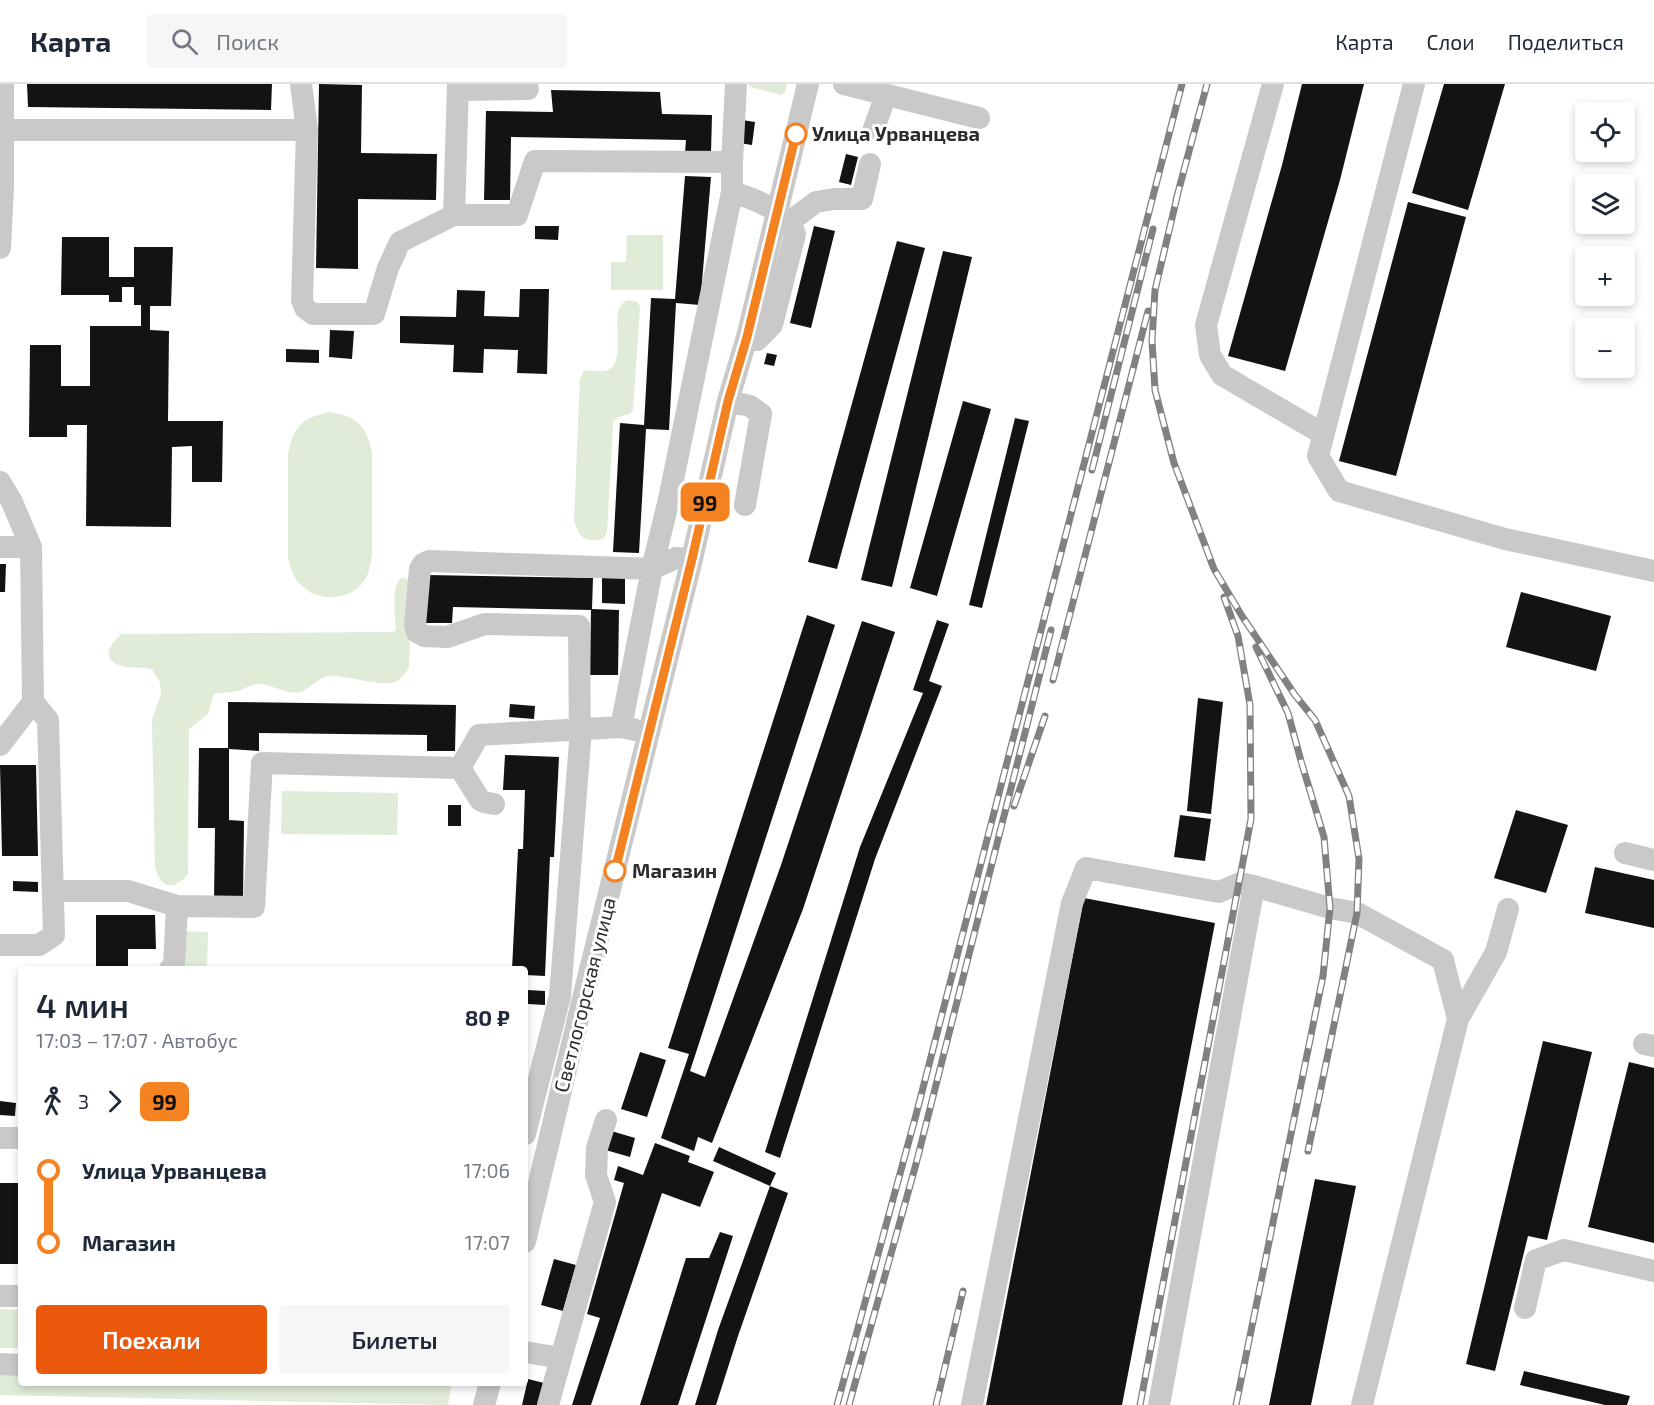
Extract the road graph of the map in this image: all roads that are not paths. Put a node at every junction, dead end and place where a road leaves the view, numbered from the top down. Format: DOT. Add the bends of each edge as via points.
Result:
graph roads {
  1 [pos="3,84"];
  2 [pos="301,84"];
  3 [pos="736,84"];
  4 [pos="808,84"];
  5 [pos="844,84"];
  6 [pos="1273,84"];
  7 [pos="1414,84"];
  8 [pos="458,87"];
  9 [pos="528,89"];
  10 [pos="886,95"];
  11 [pos="979,118"];
  12 [pos="874,128"];
  13 [pos="4,130"];
  14 [pos="307,130"];
  15 [pos="732,162"];
  16 [pos="2,163"];
  17 [pos="870,164"];
  18 [pos="732,192"];
  19 [pos="454,215"];
  20 [pos="782,218"];
  21 [pos="0,248"];
  22 [pos="728,401"];
  23 [pos="1323,434"];
  24 [pos="0,482"];
  25 [pos="745,505"];
  26 [pos="31,547"];
  27 [pos="0,548"];
  28 [pos="692,559"];
  29 [pos="652,568"];
  30 [pos="1654,571"];
  31 [pos="33,702"];
  32 [pos="621,727"];
  33 [pos="580,729"];
  34 [pos="649,734"];
  35 [pos="0,745"];
  36 [pos="460,768"];
  37 [pos="494,804"];
  38 [pos="1625,853"];
  39 [pos="1654,860"];
  40 [pos="1254,886"];
  41 [pos="53,891"];
  42 [pos="177,906"];
  43 [pos="1508,909"];
  44 [pos="0,945"];
  45 [pos="173,966"];
  46 [pos="560,996"];
  47 [pos="582,1002"];
  48 [pos="1458,1019"];
  49 [pos="606,1120"];
  50 [pos="528,1122"];
  51 [pos="0,1138"];
  52 [pos="18,1138"];
  53 [pos="528,1229"];
  54 [pos="1654,1271"];
  55 [pos="0,1296"];
  56 [pos="18,1296"];
  57 [pos="1525,1308"];
  58 [pos="528,1352"];
  59 [pos="561,1358"];
  60 [pos="0,1364"];
  61 [pos="18,1365"];
  62 [pos="489,1386"];
  63 [pos="484,1405"];
  64 [pos="548,1405"];
  65 [pos="972,1405"];
  66 [pos="1159,1405"];
  67 [pos="1362,1405"];
  1 -- 13 [label="street"];
  2 -- 14 [label="street"];
  3 -- 15 [label="street"];
  4 -- 20 [label="street, Светлогорская улица"];
  5 -- 10 [label="street"];
  6 -- 23 [label="street" via="1206,325 1210,355 1222,375"];
  7 -- 23 [label="street"];
  8 -- 9 [label="street"];
  8 -- 19 [label="street"];
  10 -- 11 [label="street"];
  10 -- 12 [label="street"];
  13 -- 14 [label="street"];
  13 -- 16 [label="street"];
  14 -- 19 [label="street" via="302,300 313,314 374,314 400,242"];
  15 -- 18 [label="street"];
  15 -- 19 [label="street" via="536,161 517,215"];
  16 -- 21 [label="street"];
  17 -- 20 [label="street" via="862,199 816,202"];
  18 -- 20 [label="street" via="752,198"];
  18 -- 29 [label="street"];
  20 -- 22 [label="street, Светлогорская улица"];
  22 -- 25 [label="street" via="750,406 761,414"];
  22 -- 28 [label="street, Светлогорская улица"];
  23 -- 30 [label="street" via="1318,456 1339,491 1505,539"];
  24 -- 26 [label="street"];
  26 -- 27 [label="street"];
  26 -- 31 [label="street"];
  28 -- 29 [label="street" via="676,558"];
  28 -- 34 [label="street, Светлогорская улица"];
  29 -- 32 [label="street"];
  29 -- 33 [label="street" via="429,561 420,569 415,625 424,636 447,637 485,624 579,626"];
  31 -- 35 [label="street"];
  31 -- 41 [label="street" via="48,720"];
  32 -- 33 [label="street"];
  32 -- 34 [label="street"];
  33 -- 36 [label="street" via="479,735"];
  33 -- 46 [label="street"];
  34 -- 47 [label="street, Светлогорская улица"];
  36 -- 37 [label="street" via="480,800"];
  36 -- 42 [label="street" via="262,763 254,907"];
  38 -- 39 [label="street"];
  40 -- 48 [label="street" via="1358,913 1443,960"];
  40 -- 65 [label="street" via="1240,883 1219,892 1086,868 1072,903"];
  40 -- 66 [label="street"];
  41 -- 42 [label="street" via="128,891"];
  41 -- 44 [label="street" via="54,935 39,945"];
  42 -- 45 [label="street"];
  43 -- 48 [label="street" via="1496,952"];
  46 -- 47 [label="street"];
  46 -- 50 [label="street"];
  47 -- 53 [label="street, Светлогорская улица"];
  48 -- 67 [label="street"];
  49 -- 59 [label="street" via="597,1148 596,1175 605,1202"];
  51 -- 52 [label="street"];
  54 -- 57 [label="street" via="1564,1250 1536,1260"];
  55 -- 56 [label="street"];
  58 -- 59 [label="street"];
  59 -- 64 [label="street"];
  60 -- 61 [label="street"];
  62 -- 63 [label="street"];
}
